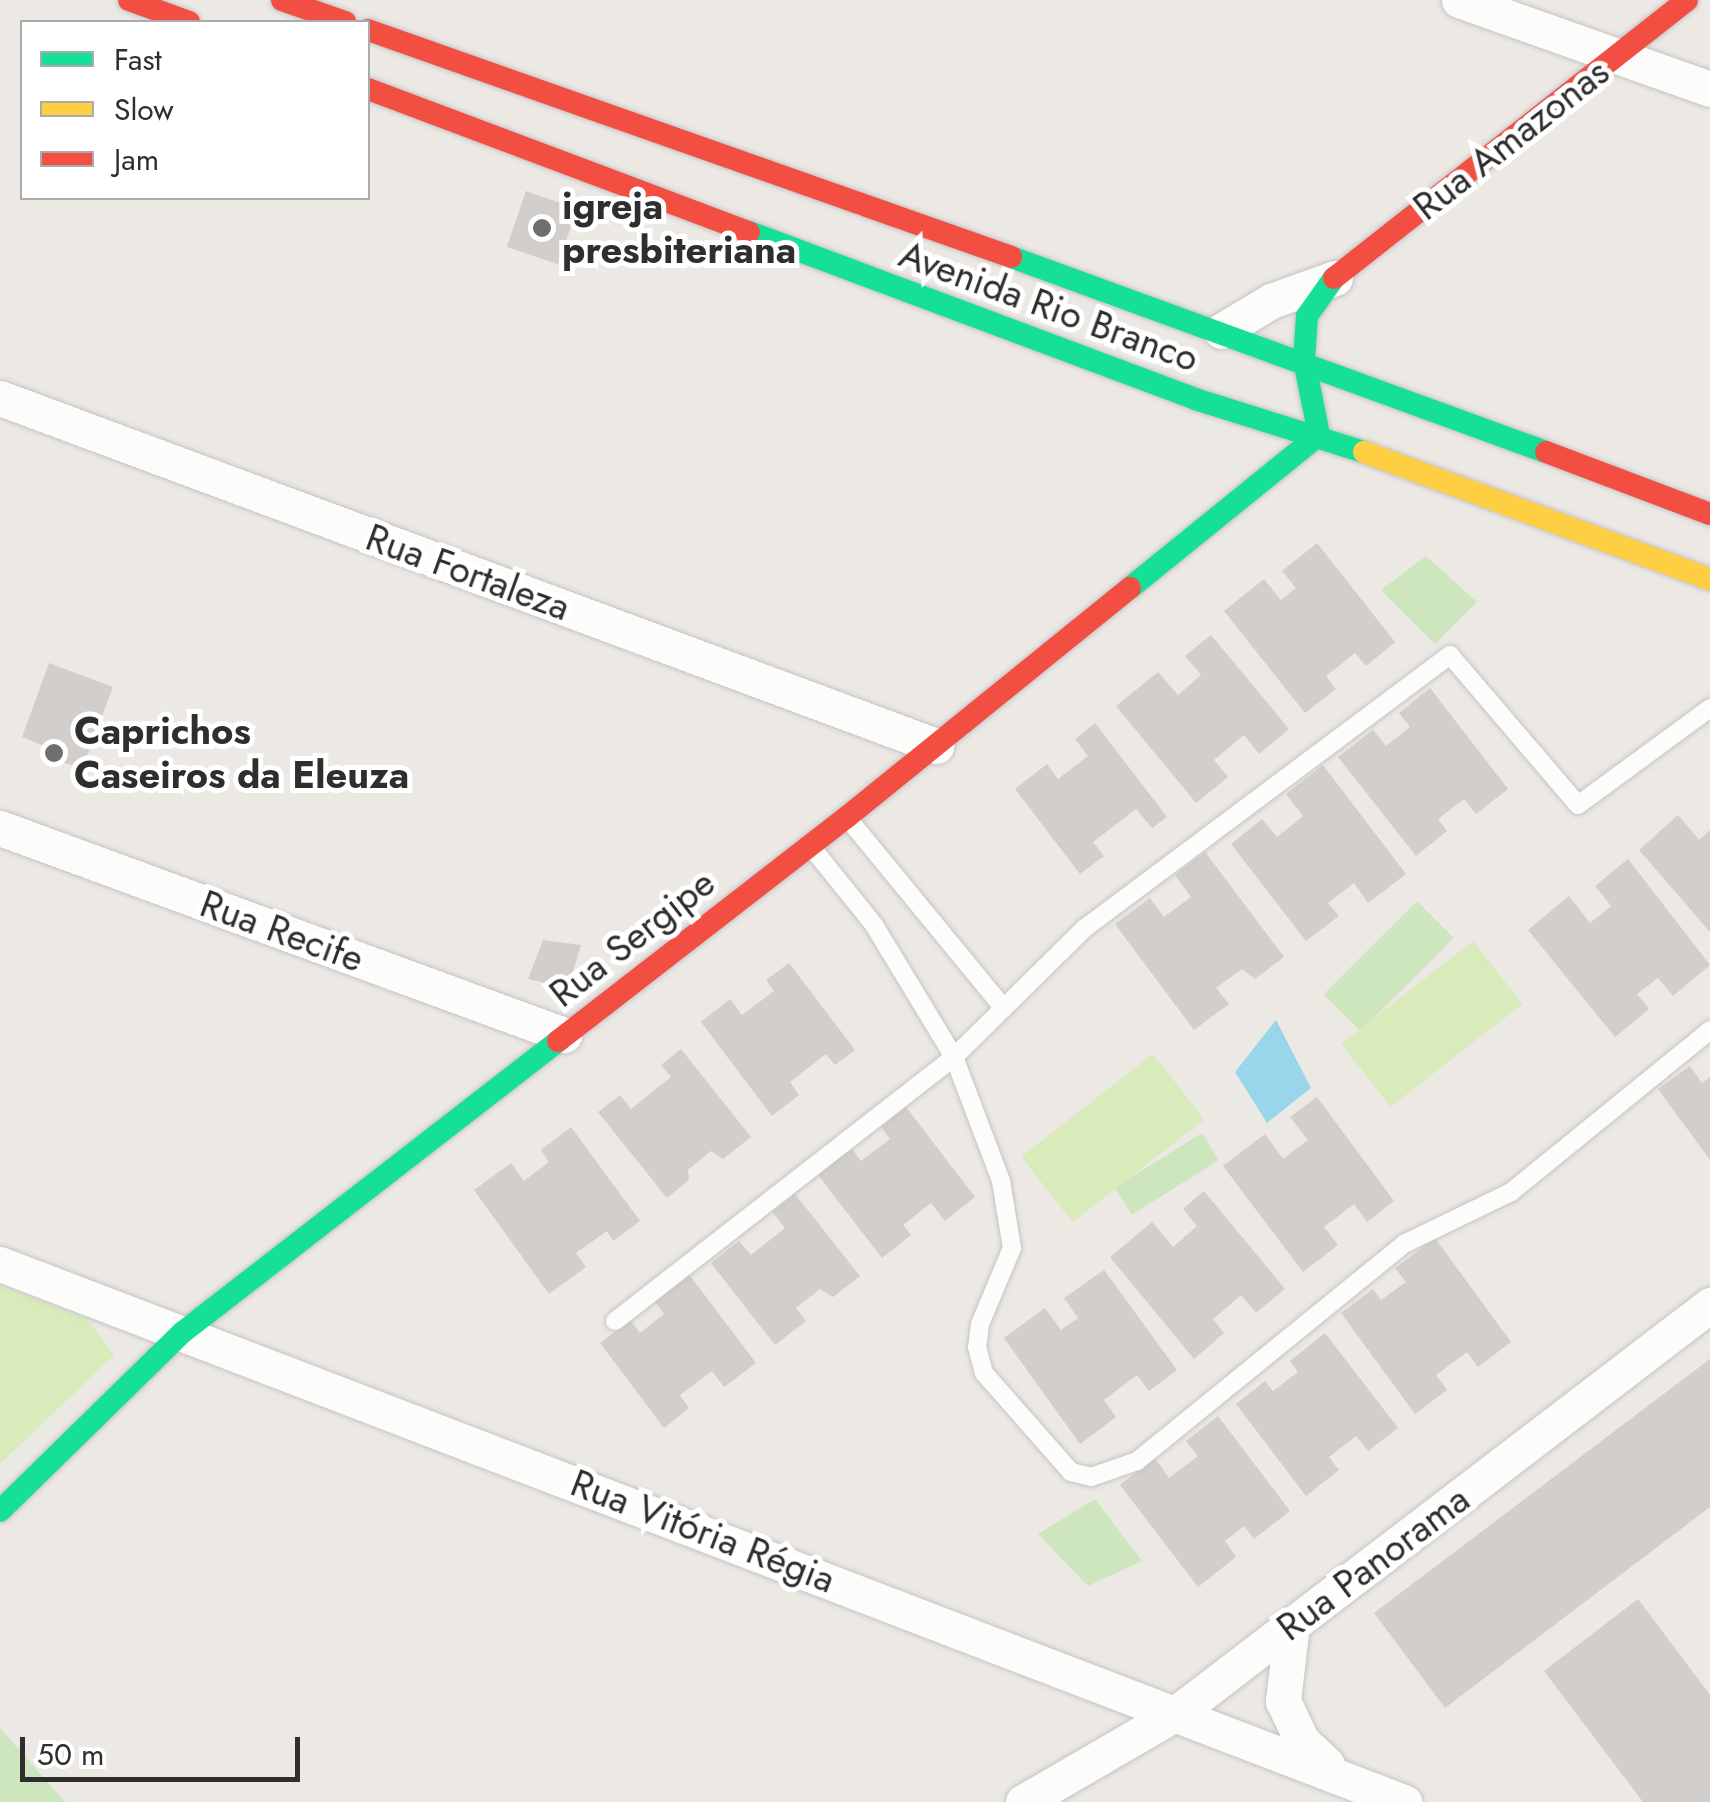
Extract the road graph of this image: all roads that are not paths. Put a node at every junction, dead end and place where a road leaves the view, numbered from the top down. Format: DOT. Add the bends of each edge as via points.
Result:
graph roads {
  1 [pos="129,0"];
  2 [pos="282,0"];
  3 [pos="1459,0"];
  4 [pos="1687,0"];
  5 [pos="184,20"];
  6 [pos="339,20"];
  7 [pos="370,31"];
  8 [pos="1615,57"];
  9 [pos="1710,89"];
  10 [pos="370,90"];
  11 [pos="1336,277"];
  12 [pos="1221,331"];
  13 [pos="1304,360"];
  14 [pos="0,398"];
  15 [pos="1319,435"];
  16 [pos="1710,514"];
  17 [pos="1710,579"];
  18 [pos="1710,708"];
  19 [pos="936,746"];
  20 [pos="847,817"];
  21 [pos="0,828"];
  22 [pos="810,845"];
  23 [pos="1002,1006"];
  24 [pos="1710,1030"];
  25 [pos="564,1035"];
  26 [pos="954,1057"];
  27 [pos="0,1264"];
  28 [pos="1710,1305"];
  29 [pos="615,1320"];
  30 [pos="183,1332"];
  31 [pos="0,1510"];
  32 [pos="1292,1624"];
  33 [pos="1178,1712"];
  34 [pos="1339,1775"];
  35 [pos="1024,1802"];
  36 [pos="1404,1802"];
  1 -- 5 [label="street"];
  2 -- 6 [label="street"];
  3 -- 8 [label="street"];
  4 -- 8 [label="street, Rua Amazonas"];
  7 -- 12 [label="street, Avenida Rio Branco"];
  8 -- 9 [label="street"];
  8 -- 11 [label="street, Rua Amazonas"];
  10 -- 15 [label="street, Avenida Rio Branco" via="1195,399"];
  11 -- 12 [label="street, Rua Amazonas" via="1272,301"];
  11 -- 13 [label="street, Rua Amazonas" via="1306,316"];
  12 -- 13 [label="street, Avenida Rio Branco"];
  13 -- 15 [label="street, Rua Amazonas"];
  13 -- 16 [label="street, Avenida Rio Branco"];
  14 -- 19 [label="street, Rua Fortaleza"];
  15 -- 17 [label="street, Avenida Rio Branco"];
  15 -- 19 [label="street, Rua Sergipe"];
  18 -- 23 [label="lane" via="1578,805 1450,656 1085,928"];
  19 -- 20 [label="street, Rua Sergipe"];
  20 -- 22 [label="street, Rua Sergipe"];
  20 -- 23 [label="lane"];
  21 -- 25 [label="street, Rua Recife"];
  22 -- 25 [label="street, Rua Sergipe"];
  22 -- 26 [label="lane" via="874,924"];
  23 -- 26 [label="lane"];
  24 -- 26 [label="lane" via="1511,1192 1404,1244 1137,1461 1091,1477 1071,1472 984,1373 980,1324 1012,1248 1001,1181"];
  25 -- 30 [label="street, Rua Sergipe"];
  26 -- 29 [label="lane"];
  27 -- 30 [label="street, Rua Vitória Régia"];
  28 -- 32 [label="street, Rua Panorama"];
  30 -- 31 [label="street, Rua Sergipe"];
  30 -- 33 [label="street, Rua Vitória Régia"];
  32 -- 33 [label="street, Rua Panorama"];
  32 -- 34 [label="street" via="1283,1701 1302,1741"];
  33 -- 34 [label="street, Rua Vitória Régia"];
  33 -- 35 [label="street, Rua Panorama"];
  34 -- 36 [label="street, Rua Vitória Régia"];
}
